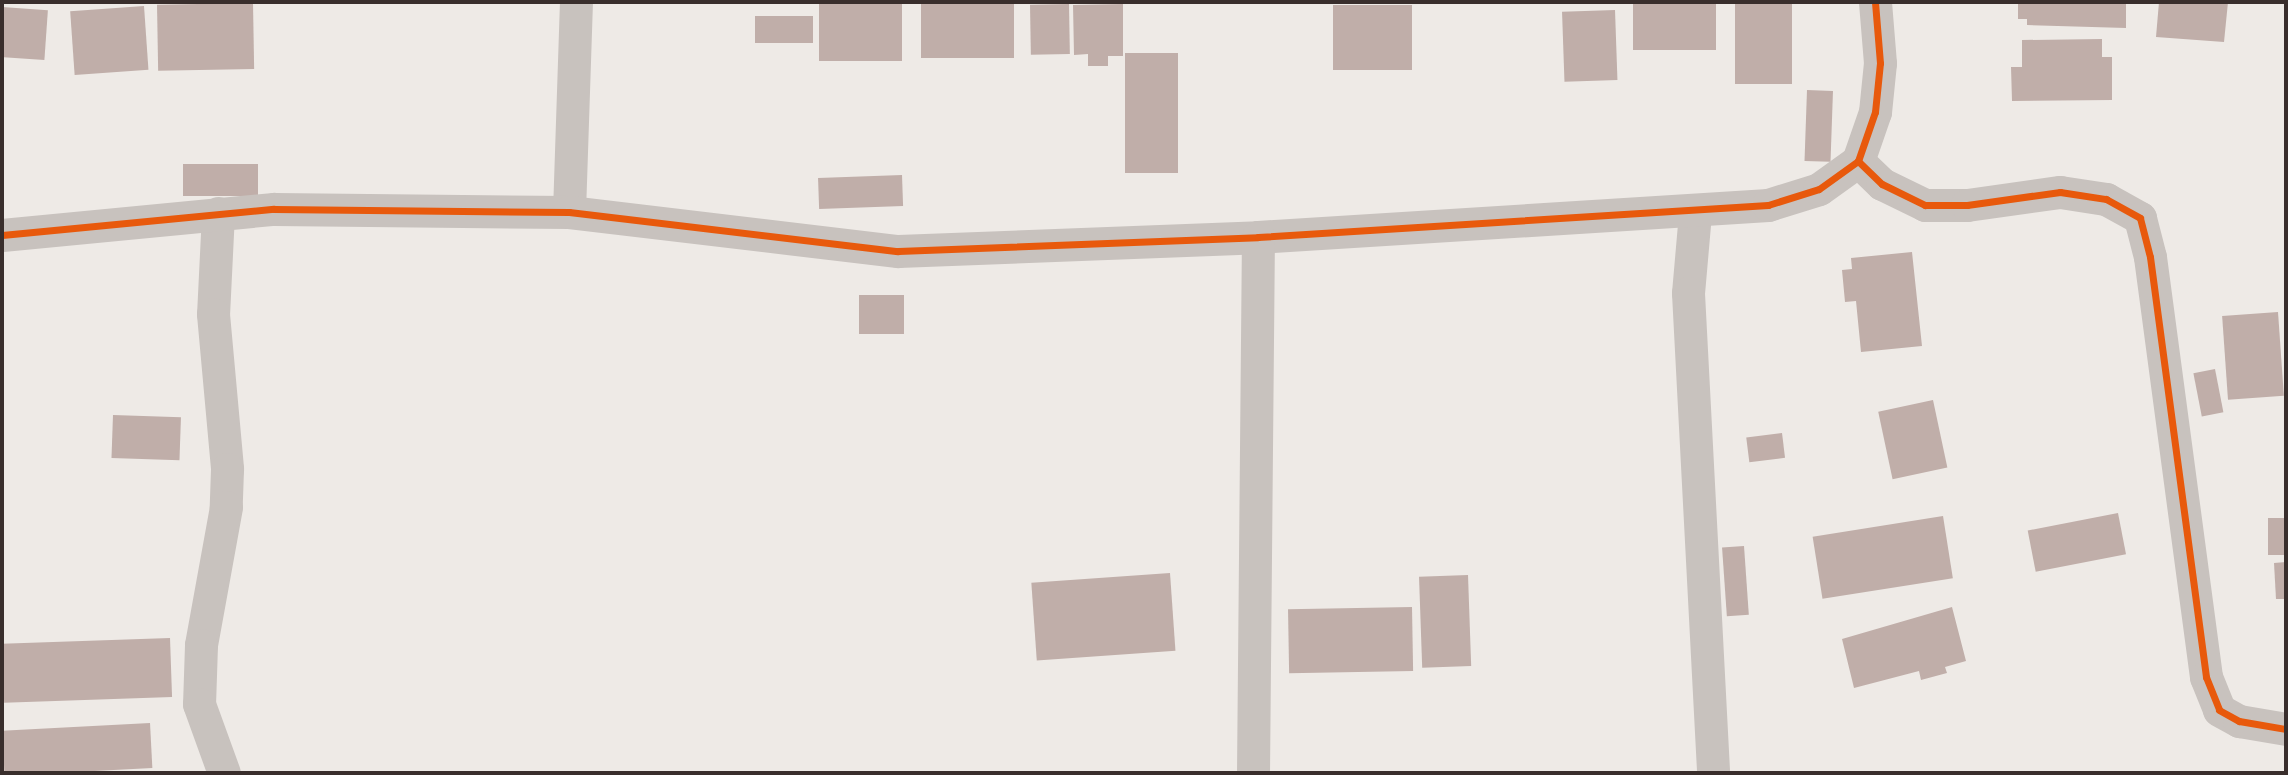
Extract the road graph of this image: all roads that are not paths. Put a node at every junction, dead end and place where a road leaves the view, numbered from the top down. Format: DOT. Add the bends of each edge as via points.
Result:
graph roads {
  1 [pos="576,2"];
  2 [pos="1875,2"];
  3 [pos="1858,161"];
  4 [pos="569,212"];
  5 [pos="218,213"];
  6 [pos="1695,213"];
  7 [pos="2,235"];
  8 [pos="1258,237"];
  9 [pos="2286,729"];
  10 [pos="224,773"];
  11 [pos="1252,773"];
  12 [pos="1713,773"];
  1 -- 4 [label="street"];
  2 -- 3 [label="street" via="1879,75 1875,112"];
  3 -- 6 [label="street" via="1819,189 1769,205"];
  3 -- 9 [label="street" via="1882,184 1925,205 1967,205 2060,192 2106,199 2140,218 2150,257 2206,677 2219,710 2239,721"];
  4 -- 5 [label="street" via="274,209"];
  4 -- 8 [label="street" via="898,251"];
  5 -- 7 [label="street"];
  5 -- 10 [label="street" via="213,314 227,469 226,508 201,645 199,704"];
  6 -- 8 [label="street"];
  6 -- 12 [label="street" via="1688,293"];
  8 -- 11 [label="street"];
}
